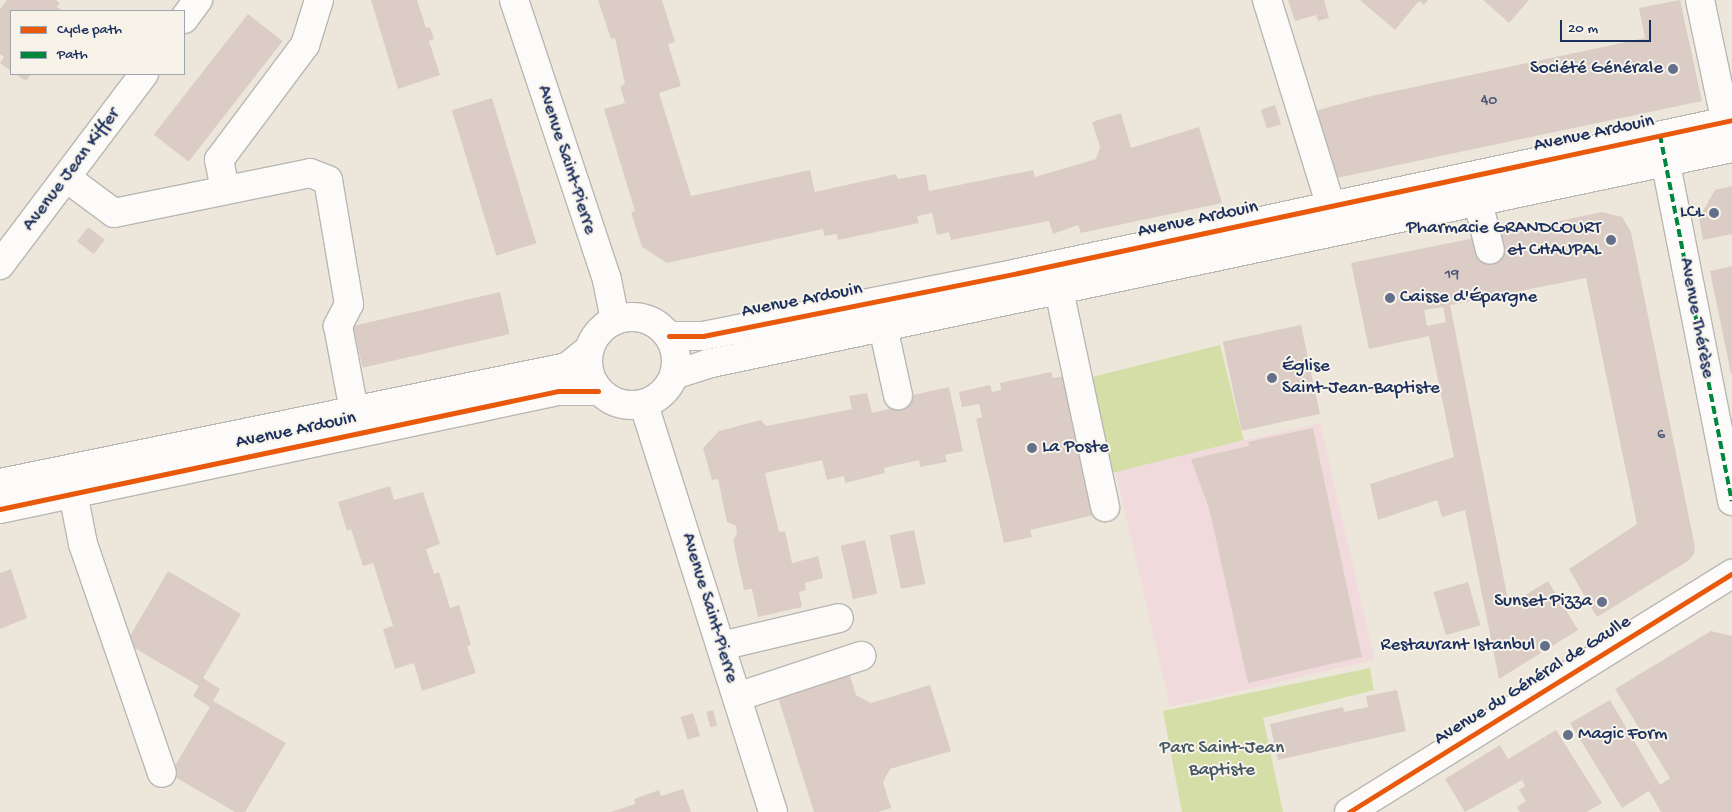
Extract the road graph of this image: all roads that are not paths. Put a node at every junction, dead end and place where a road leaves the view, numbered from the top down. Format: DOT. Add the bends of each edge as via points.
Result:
graph roads {
  1 [pos="198,0"];
  2 [pos="318,0"];
  3 [pos="514,0"];
  4 [pos="1267,0"];
  5 [pos="1700,0"];
  6 [pos="185,18"];
  7 [pos="143,75"];
  8 [pos="1729,120"];
  9 [pos="1660,135"];
  10 [pos="1731,148"];
  11 [pos="1666,162"];
  12 [pos="68,178"];
  13 [pos="225,190"];
  14 [pos="1478,202"];
  15 [pos="1330,207"];
  16 [pos="1490,250"];
  17 [pos="0,265"];
  18 [pos="1059,290"];
  19 [pos="616,320"];
  20 [pos="883,327"];
  21 [pos="669,336"];
  22 [pos="589,349"];
  23 [pos="674,375"];
  24 [pos="598,391"];
  25 [pos="898,395"];
  26 [pos="644,405"];
  27 [pos="354,411"];
  28 [pos="0,483"];
  29 [pos="73,493"];
  30 [pos="1732,501"];
  31 [pos="1105,506"];
  32 [pos="0,509"];
  33 [pos="1732,574"];
  34 [pos="839,618"];
  35 [pos="721,646"];
  36 [pos="862,656"];
  37 [pos="737,697"];
  38 [pos="162,773"];
  39 [pos="773,812"];
  40 [pos="1350,812"];
  1 -- 6 [label="street"];
  2 -- 13 [label="street" via="305,45 219,160"];
  3 -- 19 [label="street, Avenue Saint-Pierre" via="606,280"];
  4 -- 15 [label="street"];
  5 -- 8 [label="street"];
  7 -- 12 [label="street, Avenue Jean Kiffer"];
  8 -- 9 [label="street, Avenue Ardouin"];
  8 -- 10 [label="street"];
  9 -- 11 [label="street, Avenue Thérèse"];
  9 -- 15 [label="street, Avenue Ardouin"];
  10 -- 11 [label="street"];
  11 -- 14 [label="street"];
  11 -- 30 [label="street, Avenue Thérèse"];
  12 -- 13 [label="street" via="114,213"];
  12 -- 17 [label="street, Avenue Jean Kiffer"];
  13 -- 27 [label="street" via="310,173 328,180 349,304 338,326"];
  14 -- 16 [label="street"];
  14 -- 18 [label="street"];
  15 -- 21 [label="street, Avenue Ardouin" via="713,334"];
  18 -- 20 [label="street"];
  18 -- 31 [label="street"];
  19 -- 21 [label="street" via="630,316 645,318"];
  19 -- 22 [label="street" via="604,326"];
  20 -- 23 [label="street" via="707,364"];
  20 -- 25 [label="street"];
  21 -- 23 [label="street" via="677,362"];
  22 -- 24 [label="street" via="590,378"];
  22 -- 27 [label="street, Avenue Ardouin" via="567,367"];
  23 -- 26 [label="street" via="668,388"];
  24 -- 26 [label="street" via="618,404"];
  24 -- 29 [label="street, Avenue Ardouin" via="558,391"];
  26 -- 35 [label="street, Avenue Saint-Pierre"];
  27 -- 28 [label="street, Avenue Ardouin"];
  29 -- 32 [label="street, Avenue Ardouin"];
  29 -- 38 [label="street" via="83,544"];
  33 -- 40 [label="street, Avenue du Général de Gaulle"];
  34 -- 35 [label="street"];
  35 -- 37 [label="street, Avenue Saint-Pierre"];
  36 -- 37 [label="street"];
  37 -- 39 [label="street, Avenue Saint-Pierre"];
}
